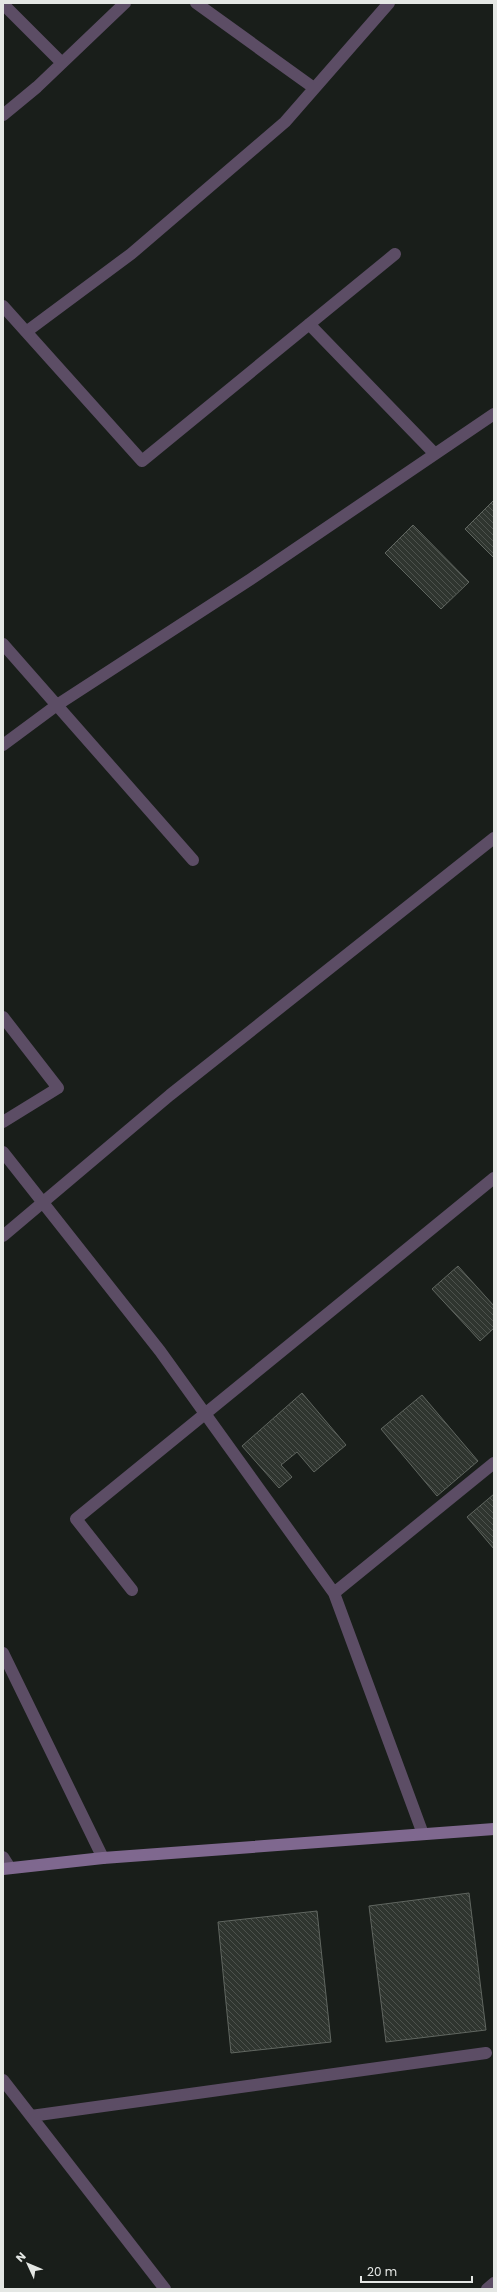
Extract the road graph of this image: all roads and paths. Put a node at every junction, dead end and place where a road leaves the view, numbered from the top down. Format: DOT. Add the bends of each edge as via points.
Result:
graph roads {
  1 [pos="125,3"];
  2 [pos="196,3"];
  3 [pos="389,3"];
  4 [pos="3,4"];
  5 [pos="62,63"];
  6 [pos="314,88"];
  7 [pos="3,115"];
  8 [pos="395,254"];
  9 [pos="3,306"];
  10 [pos="309,324"];
  11 [pos="26,332"];
  12 [pos="494,414"];
  13 [pos="435,454"];
  14 [pos="3,644"];
  15 [pos="57,705"];
  16 [pos="3,745"];
  17 [pos="494,838"];
  18 [pos="193,860"];
  19 [pos="3,1017"];
  20 [pos="3,1122"];
  21 [pos="3,1152"];
  22 [pos="494,1178"];
  23 [pos="43,1203"];
  24 [pos="3,1236"];
  25 [pos="205,1414"];
  26 [pos="494,1463"];
  27 [pos="132,1590"];
  28 [pos="334,1593"];
  29 [pos="3,1653"];
  30 [pos="494,1829"];
  31 [pos="424,1834"];
  32 [pos="3,1857"];
  33 [pos="103,1858"];
  34 [pos="6,1868"];
  35 [pos="486,2052"];
  36 [pos="3,2080"];
  37 [pos="31,2116"];
  38 [pos="494,2283"];
  39 [pos="165,2289"];
  40 [pos="487,2289"];
  1 -- 5 [label="street"];
  2 -- 6 [label="street"];
  3 -- 6 [label="street"];
  4 -- 5 [label="street"];
  5 -- 7 [label="street"];
  6 -- 11 [label="street" via="285,122 137,249"];
  8 -- 10 [label="street"];
  9 -- 11 [label="street"];
  10 -- 11 [label="street" via="142,461"];
  10 -- 13 [label="street"];
  12 -- 13 [label="street"];
  13 -- 15 [label="street" via="251,579"];
  14 -- 15 [label="street"];
  15 -- 16 [label="street"];
  15 -- 18 [label="street"];
  17 -- 23 [label="street" via="170,1095"];
  19 -- 20 [label="street" via="58,1088"];
  21 -- 23 [label="street"];
  22 -- 25 [label="street"];
  23 -- 24 [label="street"];
  23 -- 25 [label="street" via="160,1351"];
  25 -- 27 [label="street" via="76,1519"];
  25 -- 28 [label="street"];
  26 -- 28 [label="street"];
  28 -- 31 [label="street"];
  29 -- 33 [label="street"];
  30 -- 31 [label="main road"];
  31 -- 33 [label="main road"];
  32 -- 34 [label="street"];
  33 -- 34 [label="main road"];
  35 -- 37 [label="street"];
  36 -- 37 [label="street"];
  37 -- 39 [label="street"];
  38 -- 40 [label="street"];
}
